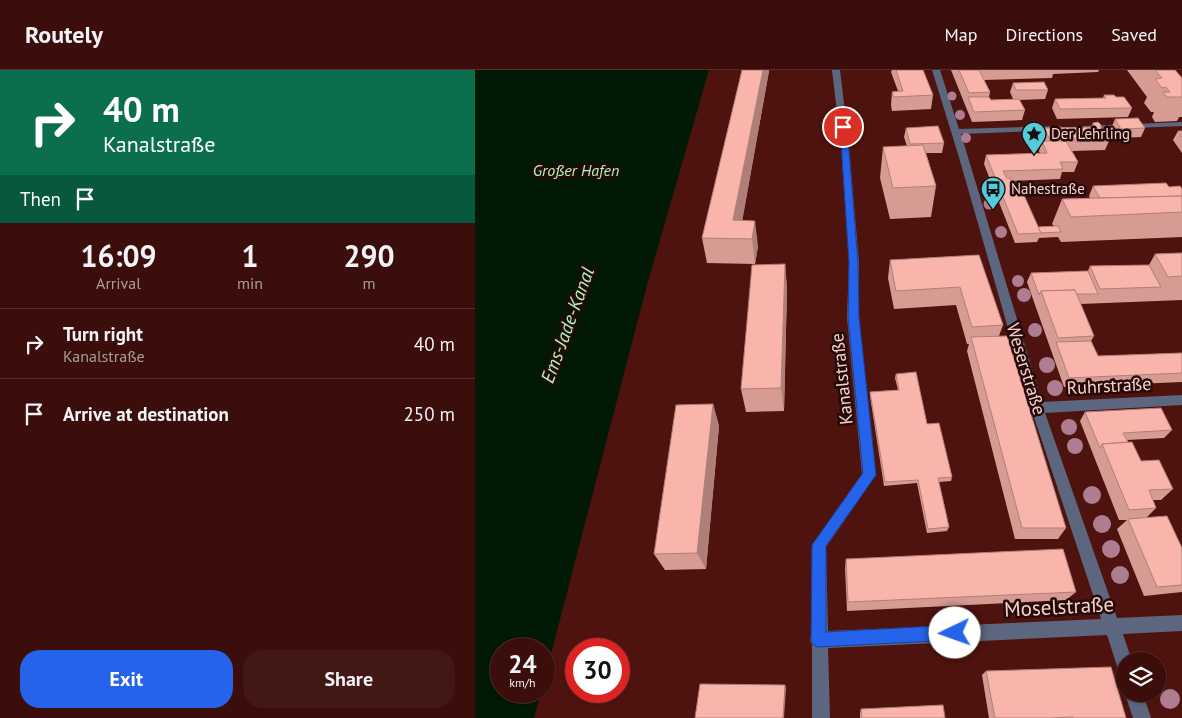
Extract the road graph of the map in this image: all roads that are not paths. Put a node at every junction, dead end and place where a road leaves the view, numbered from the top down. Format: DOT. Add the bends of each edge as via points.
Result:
graph roads {
  1 [pos="836,70"];
  2 [pos="936,70"];
  3 [pos="1182,124"];
  4 [pos="1065,128"];
  5 [pos="1074,128"];
  6 [pos="957,132"];
  7 [pos="1182,400"];
  8 [pos="1037,408"];
  9 [pos="1182,623"];
  10 [pos="1112,625"];
  11 [pos="818,640"];
  12 [pos="1121,652"];
  13 [pos="1137,702"];
  14 [pos="821,718"];
  15 [pos="1142,718"];
  1 -- 11 [label="street, Kanalstraße" via="854,263 853,317 869,475 819,545"];
  2 -- 6 [label="street, Weserstraße"];
  3 -- 5 [label="street"];
  4 -- 6 [label="street"];
  6 -- 8 [label="street, Weserstraße"];
  7 -- 8 [label="street, Ruhrstraße"];
  8 -- 10 [label="street, Weserstraße"];
  9 -- 10 [label="street, Moselstraße"];
  10 -- 11 [label="street, Moselstraße"];
  10 -- 12 [label="street, Weserstraße"];
  11 -- 14 [label="street, Kanalstraße"];
  13 -- 15 [label="street"];
}
